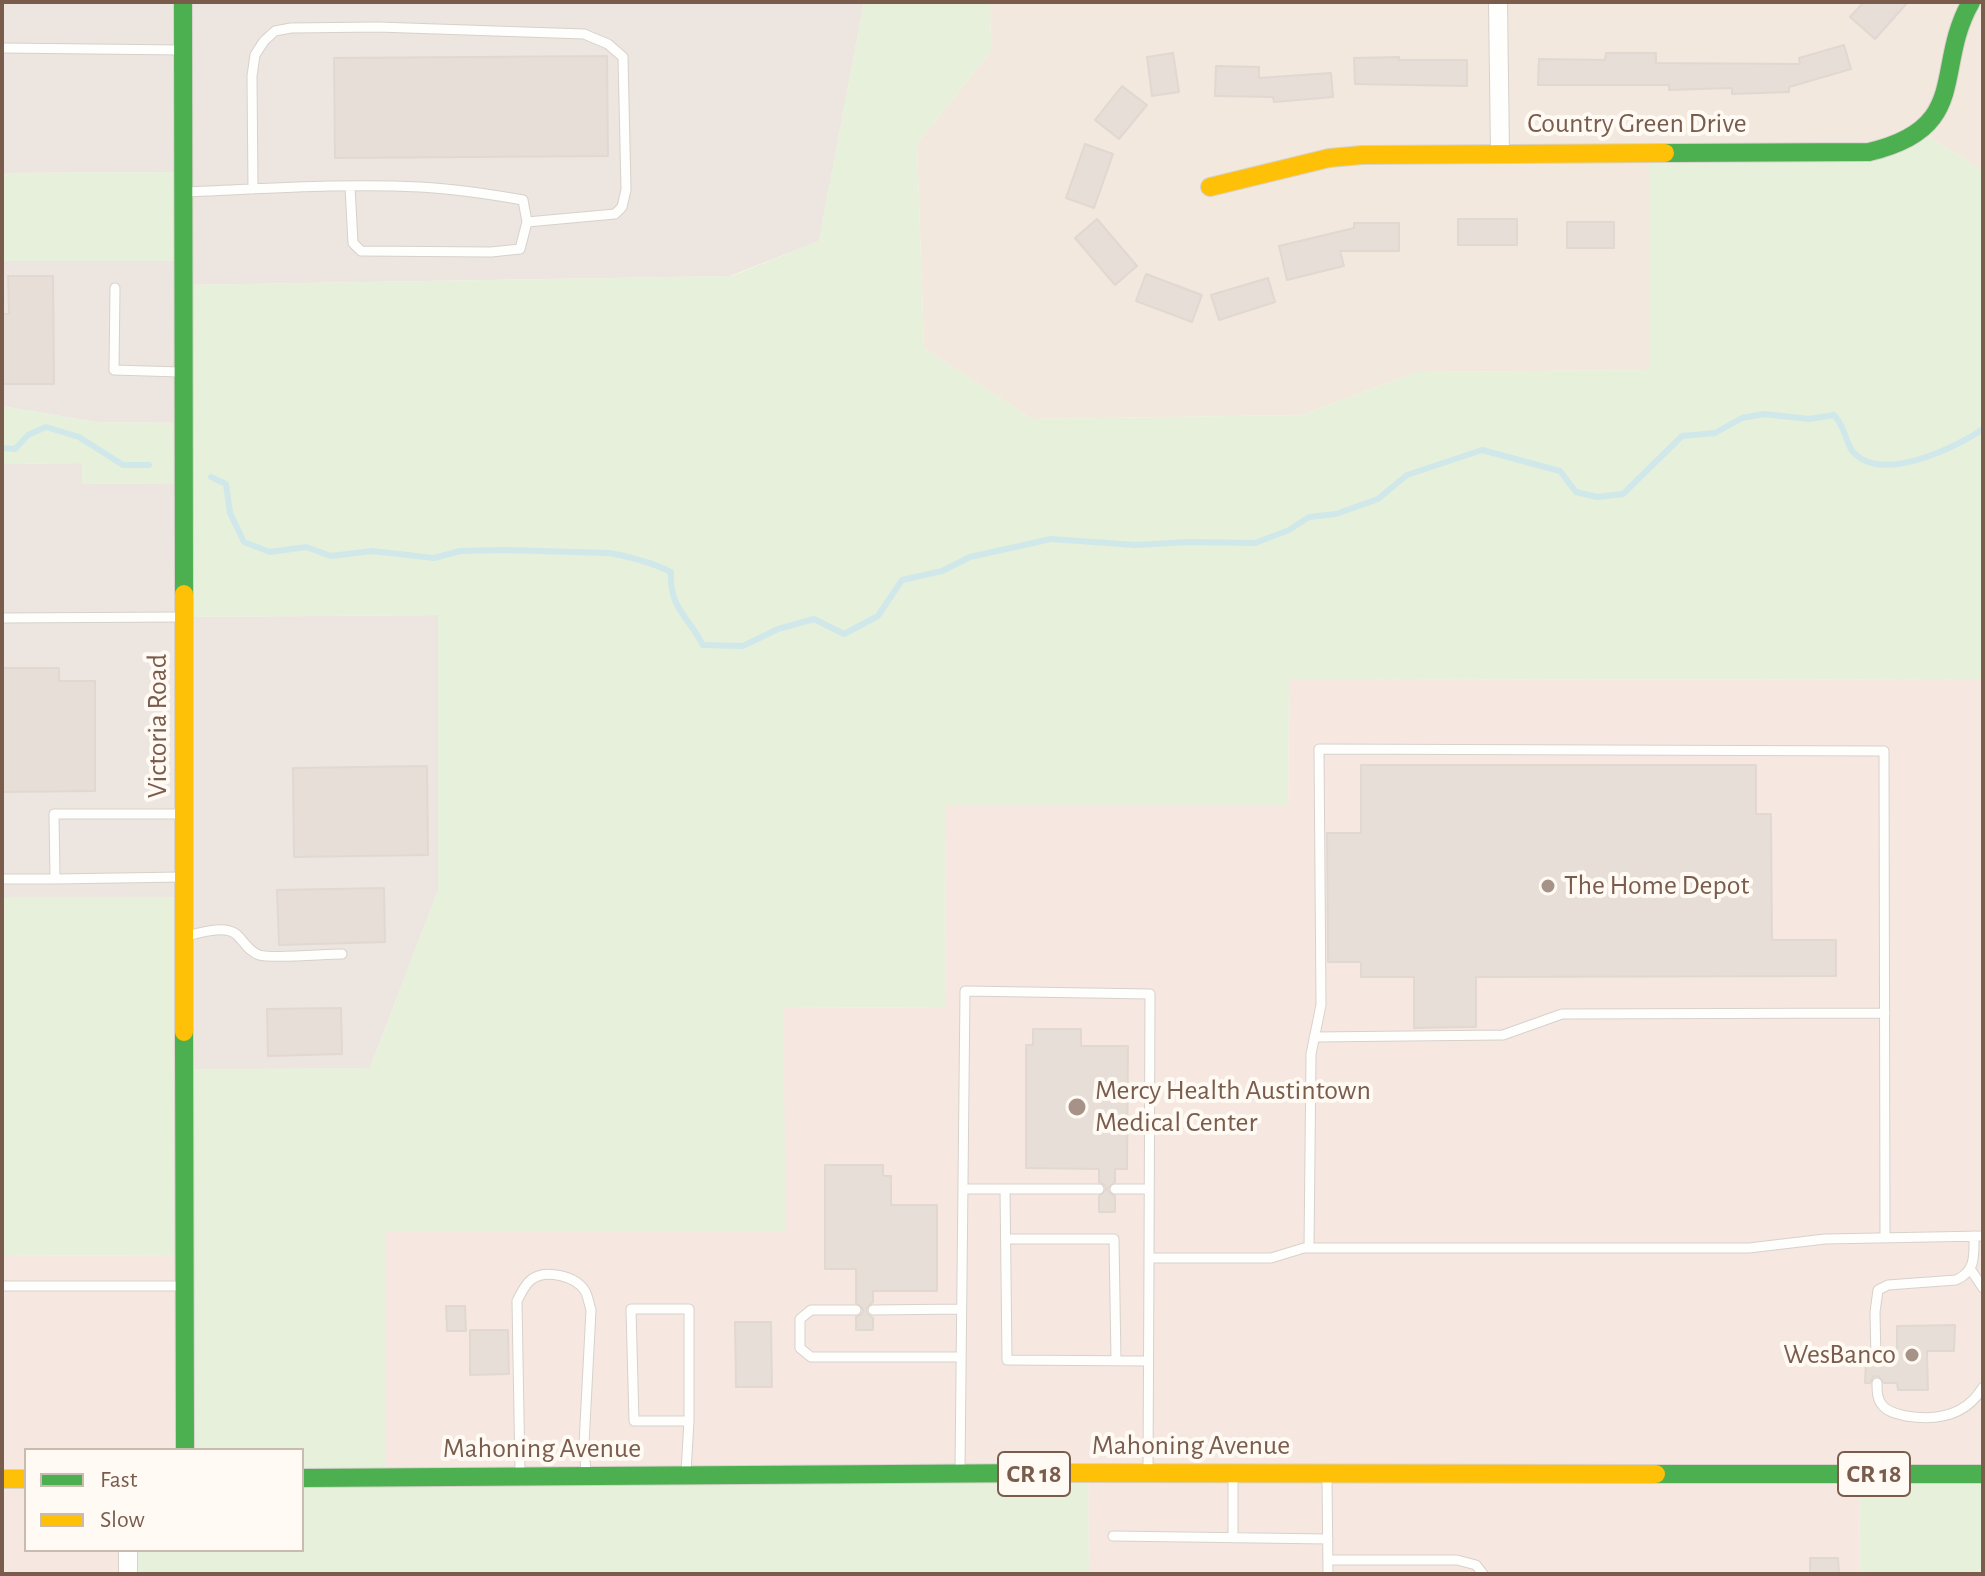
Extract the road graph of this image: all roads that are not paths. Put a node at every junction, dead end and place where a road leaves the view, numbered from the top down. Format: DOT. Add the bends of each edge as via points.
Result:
graph roads {
  1 [pos="183,2"];
  2 [pos="1498,2"];
  3 [pos="1971,2"];
  4 [pos="2,48"];
  5 [pos="183,50"];
  6 [pos="1500,153"];
  7 [pos="350,187"];
  8 [pos="1210,187"];
  9 [pos="253,189"];
  10 [pos="183,193"];
  11 [pos="527,222"];
  12 [pos="115,288"];
  13 [pos="183,372"];
  14 [pos="186,617"];
  15 [pos="2,618"];
  16 [pos="186,815"];
  17 [pos="186,877"];
  18 [pos="2,879"];
  19 [pos="55,879"];
  20 [pos="186,936"];
  21 [pos="342,954"];
  22 [pos="1885,1013"];
  23 [pos="1314,1037"];
  24 [pos="963,1189"];
  25 [pos="1005,1189"];
  26 [pos="1099,1189"];
  27 [pos="1115,1189"];
  28 [pos="1149,1189"];
  29 [pos="1978,1236"];
  30 [pos="1885,1238"];
  31 [pos="1006,1239"];
  32 [pos="1309,1248"];
  33 [pos="1149,1258"];
  34 [pos="1971,1270"];
  35 [pos="2,1286"];
  36 [pos="185,1286"];
  37 [pos="1983,1288"];
  38 [pos="961,1309"];
  39 [pos="856,1310"];
  40 [pos="873,1310"];
  41 [pos="961,1357"];
  42 [pos="1876,1359"];
  43 [pos="1116,1361"];
  44 [pos="1148,1361"];
  45 [pos="1877,1383"];
  46 [pos="1983,1387"];
  47 [pos="689,1421"];
  48 [pos="185,1448"];
  49 [pos="960,1473"];
  50 [pos="1148,1474"];
  51 [pos="1233,1474"];
  52 [pos="1327,1474"];
  53 [pos="1983,1474"];
  54 [pos="685,1475"];
  55 [pos="587,1476"];
  56 [pos="520,1477"];
  57 [pos="304,1478"];
  58 [pos="2,1479"];
  59 [pos="24,1479"];
  60 [pos="1113,1536"];
  61 [pos="1233,1538"];
  62 [pos="1328,1539"];
  63 [pos="128,1552"];
  64 [pos="1328,1560"];
  65 [pos="128,1574"];
  66 [pos="1328,1574"];
  67 [pos="1483,1574"];
  1 -- 5 [label="street, Victoria Road"];
  2 -- 6 [label="street"];
  3 -- 6 [label="street, Country Green Drive" via="1956,30 1943,101 1920,131 1886,149"];
  4 -- 5 [label="lane"];
  5 -- 10 [label="street, Victoria Road"];
  6 -- 8 [label="street, Country Green Drive" via="1329,158"];
  7 -- 9 [label="lane"];
  7 -- 11 [label="lane" via="420,187 523,200"];
  7 -- 11 [label="lane" via="353,243 361,251 520,249"];
  9 -- 10 [label="lane"];
  9 -- 11 [label="lane" via="252,76 255,55 275,31 378,27 584,34 623,57 622,207 615,214"];
  10 -- 13 [label="street, Victoria Road"];
  12 -- 13 [label="lane" via="114,370"];
  13 -- 14 [label="street, Victoria Road"];
  14 -- 15 [label="lane"];
  14 -- 16 [label="street, Victoria Road"];
  16 -- 17 [label="street, Victoria Road"];
  16 -- 19 [label="lane" via="54,814"];
  17 -- 19 [label="lane"];
  17 -- 20 [label="street, Victoria Road"];
  18 -- 19 [label="lane"];
  20 -- 21 [label="lane" via="228,931 260,955"];
  20 -- 36 [label="street, Victoria Road"];
  22 -- 23 [label="lane" via="1562,1014 1503,1035"];
  22 -- 23 [label="lane" via="1884,751 1319,749 1321,1005"];
  22 -- 30 [label="lane"];
  23 -- 32 [label="lane"];
  24 -- 25 [label="lane"];
  24 -- 28 [label="lane" via="965,991 1150,994"];
  24 -- 38 [label="lane"];
  25 -- 26 [label="lane"];
  25 -- 31 [label="lane"];
  27 -- 28 [label="lane"];
  28 -- 33 [label="lane"];
  29 -- 30 [label="lane"];
  29 -- 34 [label="lane"];
  30 -- 32 [label="lane" via="1749,1248"];
  31 -- 43 [label="lane" via="1007,1360"];
  31 -- 43 [label="lane" via="1114,1239"];
  32 -- 33 [label="lane" via="1271,1258"];
  33 -- 44 [label="lane"];
  34 -- 37 [label="lane"];
  34 -- 42 [label="lane" via="1956,1280 1878,1290"];
  35 -- 36 [label="lane"];
  36 -- 48 [label="street, Victoria Road"];
  38 -- 40 [label="lane"];
  38 -- 41 [label="lane"];
  39 -- 41 [label="lane" via="811,1310 800,1319 800,1348 811,1357"];
  41 -- 49 [label="lane"];
  43 -- 44 [label="lane"];
  44 -- 50 [label="lane"];
  45 -- 46 [label="lane" via="1882,1406 1925,1418 1954,1413"];
  47 -- 47 [label="lane" via="689,1309 631,1309 634,1421"];
  47 -- 54 [label="lane"];
  49 -- 50 [label="street, Mahoning Avenue / CR 18"];
  49 -- 54 [label="street, Mahoning Avenue / CR 18"];
  50 -- 51 [label="street, Mahoning Avenue / CR 18"];
  51 -- 52 [label="street, Mahoning Avenue / CR 18"];
  51 -- 61 [label="lane"];
  52 -- 53 [label="street, Mahoning Avenue / CR 18"];
  52 -- 62 [label="lane"];
  54 -- 55 [label="street, Mahoning Avenue / CR 18"];
  55 -- 56 [label="street, Mahoning Avenue / CR 18"];
  55 -- 56 [label="lane" via="591,1310 584,1289 568,1277 549,1275 533,1278 517,1301"];
  56 -- 57 [label="street, Mahoning Avenue / CR 18"];
  58 -- 59 [label="street"];
  60 -- 61 [label="lane"];
  61 -- 62 [label="lane"];
  62 -- 64 [label="lane"];
  63 -- 65 [label="street"];
  64 -- 66 [label="lane"];
  64 -- 67 [label="lane" via="1457,1560 1476,1565"];
}
